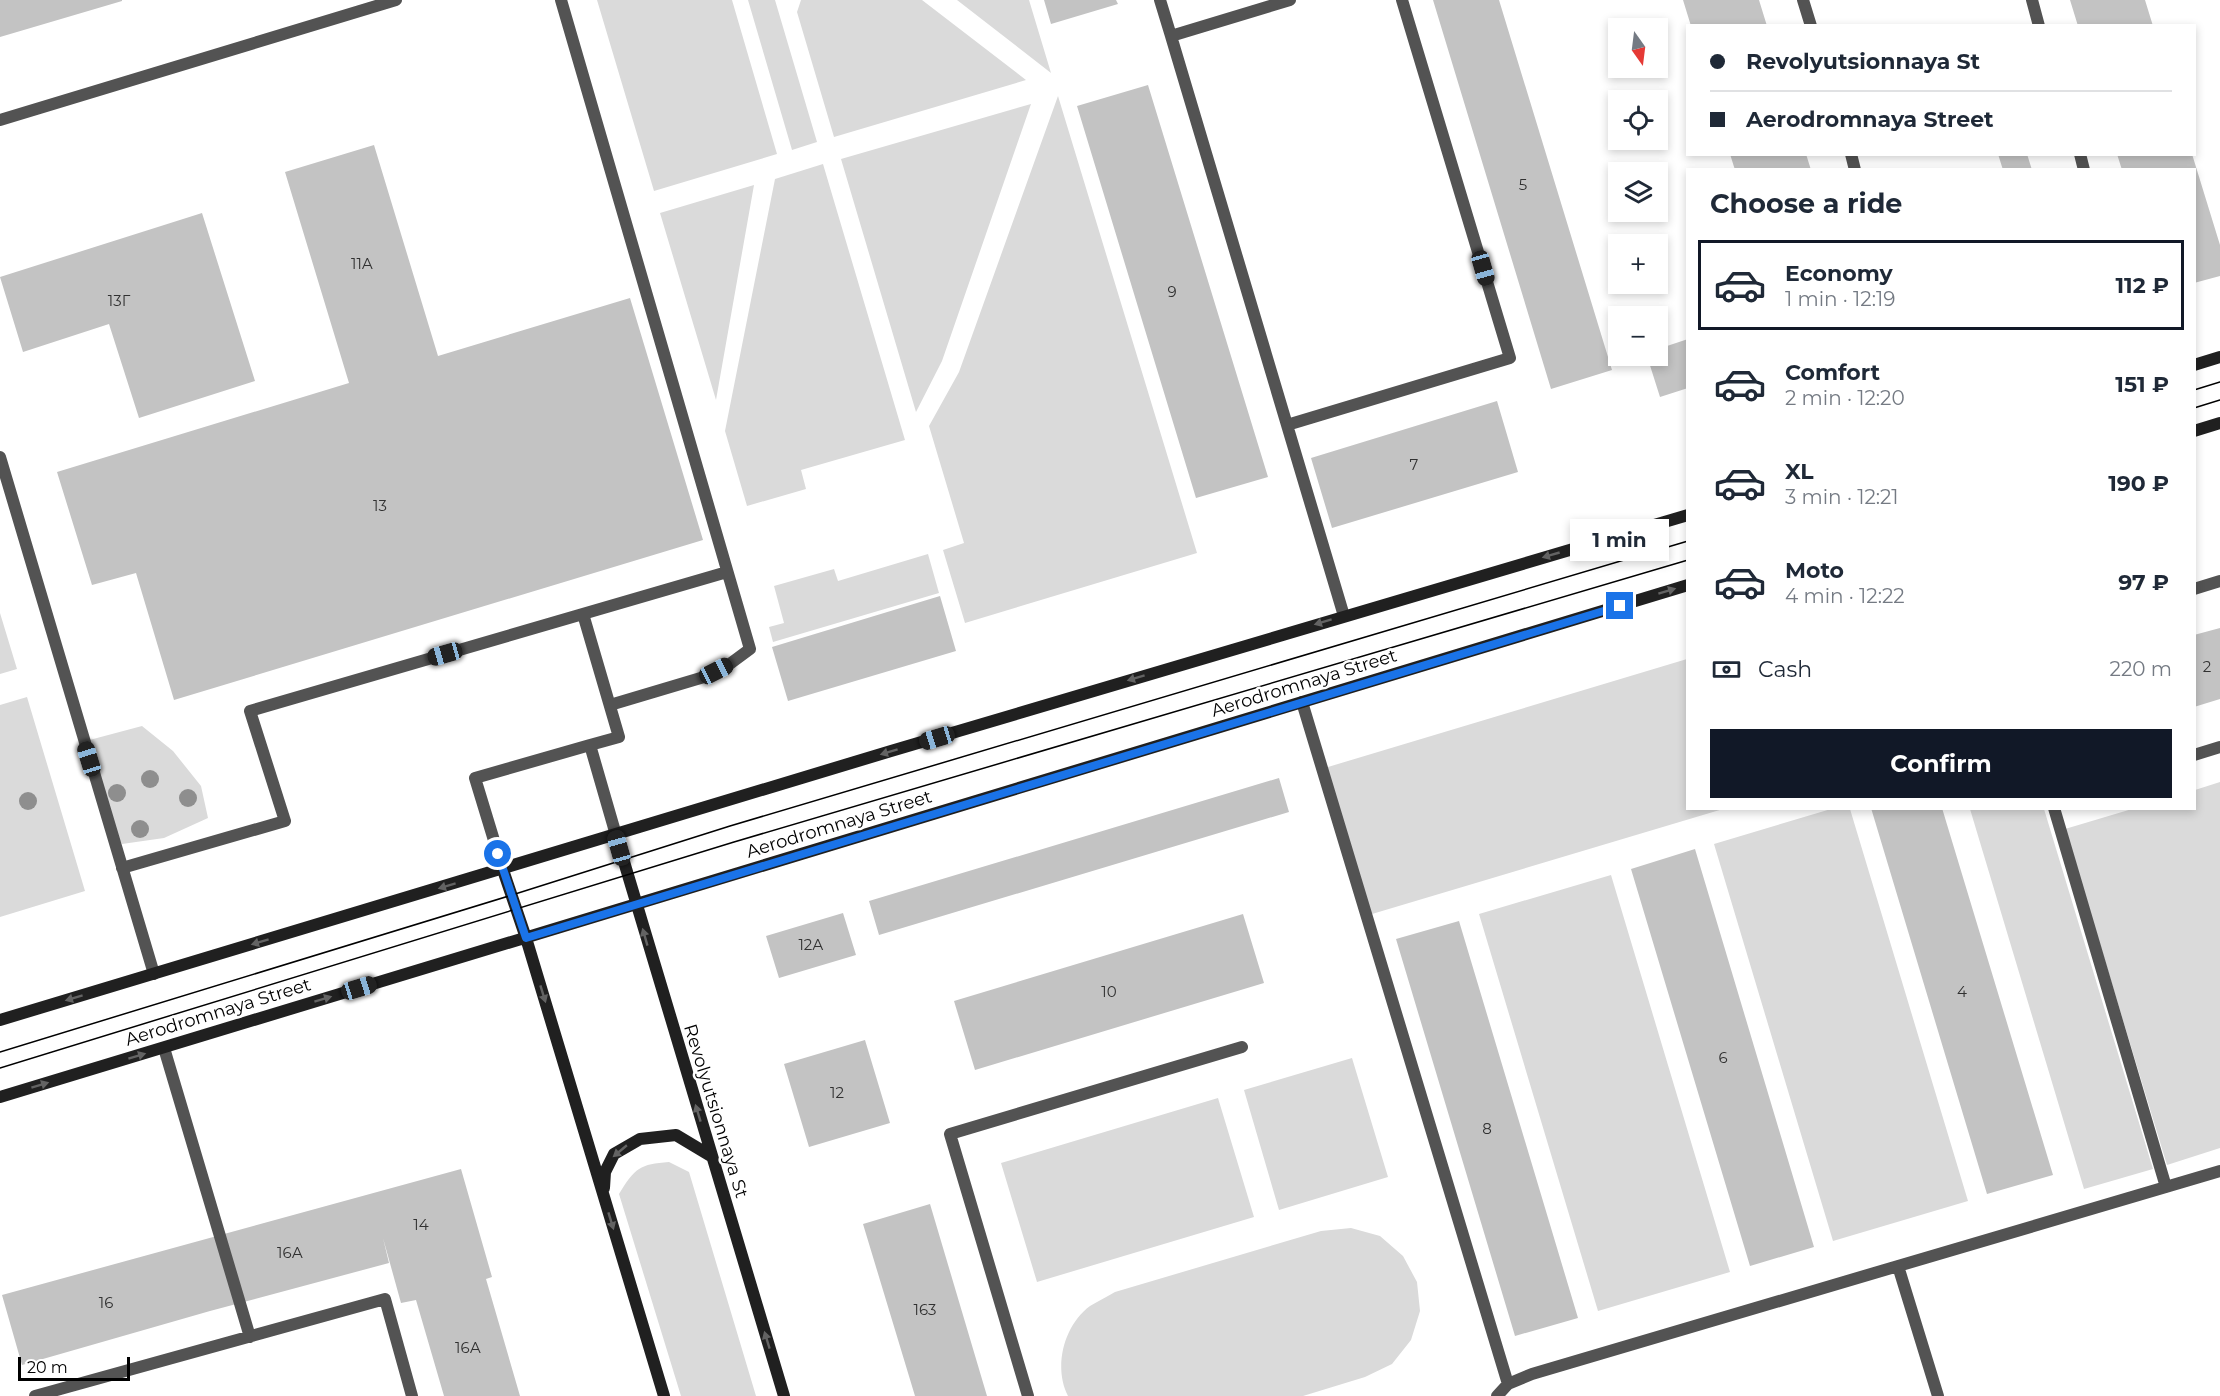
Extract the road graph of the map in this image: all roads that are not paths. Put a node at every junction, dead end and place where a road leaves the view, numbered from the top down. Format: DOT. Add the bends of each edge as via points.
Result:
graph roads {
  1 [pos="396,0"];
  2 [pos="561,0"];
  3 [pos="1160,0"];
  4 [pos="1290,0"];
  5 [pos="1402,0"];
  6 [pos="1803,0"];
  7 [pos="2032,0"];
  8 [pos="1248,6"];
  9 [pos="1810,24"];
  10 [pos="2038,24"];
  11 [pos="1170,36"];
  12 [pos="0,120"];
  13 [pos="2220,357"];
  14 [pos="2196,364"];
  15 [pos="2220,423"];
  16 [pos="1287,425"];
  17 [pos="2196,429"];
  18 [pos="0,457"];
  19 [pos="1686,516"];
  20 [pos="727,572"];
  21 [pos="2220,582"];
  22 [pos="1686,586"];
  23 [pos="2196,588"];
  24 [pos="583,614"];
  25 [pos="1344,616"];
  26 [pos="1302,702"];
  27 [pos="610,705"];
  28 [pos="591,746"];
  29 [pos="2220,747"];
  30 [pos="2196,754"];
  31 [pos="2055,810"];
  32 [pos="616,835"];
  33 [pos="122,868"];
  34 [pos="503,870"];
  35 [pos="636,906"];
  36 [pos="526,938"];
  37 [pos="154,974"];
  38 [pos="0,1020"];
  39 [pos="1242,1047"];
  40 [pos="164,1048"];
  41 [pos="0,1097"];
  42 [pos="711,1156"];
  43 [pos="2220,1171"];
  44 [pos="2166,1186"];
  45 [pos="604,1197"];
  46 [pos="1898,1266"];
  47 [pos="250,1337"];
  48 [pos="1508,1384"];
  49 [pos="35,1396"];
  50 [pos="412,1396"];
  51 [pos="664,1396"];
  52 [pos="784,1396"];
  53 [pos="1028,1396"];
  54 [pos="1497,1396"];
  55 [pos="1938,1396"];
  1 -- 12 [label="lane"];
  2 -- 20 [label="lane"];
  3 -- 11 [label="lane"];
  4 -- 8 [label="lane"];
  5 -- 16 [label="lane" via="1510,358"];
  6 -- 9 [label="lane"];
  7 -- 10 [label="lane"];
  8 -- 11 [label="lane"];
  11 -- 16 [label="lane"];
  13 -- 14 [label="street"];
  15 -- 17 [label="street"];
  16 -- 25 [label="lane"];
  18 -- 33 [label="lane"];
  19 -- 25 [label="street, one-way"];
  20 -- 24 [label="lane"];
  20 -- 27 [label="lane" via="750,649 704,677"];
  21 -- 23 [label="lane"];
  26 -- 22 [label="street, Aerodromnaya Street, one-way"];
  24 -- 27 [label="lane"];
  24 -- 33 [label="lane" via="250,711 285,821"];
  25 -- 32 [label="street, one-way"];
  26 -- 35 [label="street, Aerodromnaya Street"];
  26 -- 48 [label="lane"];
  27 -- 28 [label="lane" via="619,737"];
  28 -- 32 [label="lane"];
  28 -- 34 [label="lane" via="475,778"];
  29 -- 30 [label="lane"];
  31 -- 44 [label="lane"];
  32 -- 34 [label="street"];
  32 -- 35 [label="street, Revolyutsionnaya St"];
  33 -- 37 [label="lane"];
  34 -- 36 [label="street"];
  34 -- 37 [label="street, one-way"];
  35 -- 36 [label="street, Aerodromnaya Street"];
  42 -- 35 [label="street, Revolyutsionnaya St, one-way"];
  40 -- 36 [label="street, Aerodromnaya Street, one-way"];
  36 -- 45 [label="street, one-way"];
  37 -- 38 [label="street, one-way"];
  39 -- 53 [label="lane" via="950,1134"];
  41 -- 40 [label="street, Aerodromnaya Street, one-way"];
  40 -- 47 [label="lane"];
  42 -- 45 [label="street, one-way" via="676,1135 640,1139 614,1154 605,1172"];
  52 -- 42 [label="street, Revolyutsionnaya St, one-way"];
  43 -- 44 [label="lane"];
  44 -- 46 [label="lane"];
  45 -- 51 [label="street, one-way"];
  46 -- 48 [label="lane"];
  46 -- 55 [label="lane"];
  47 -- 49 [label="lane"];
  47 -- 50 [label="lane" via="385,1299"];
  48 -- 54 [label="lane"];
}
